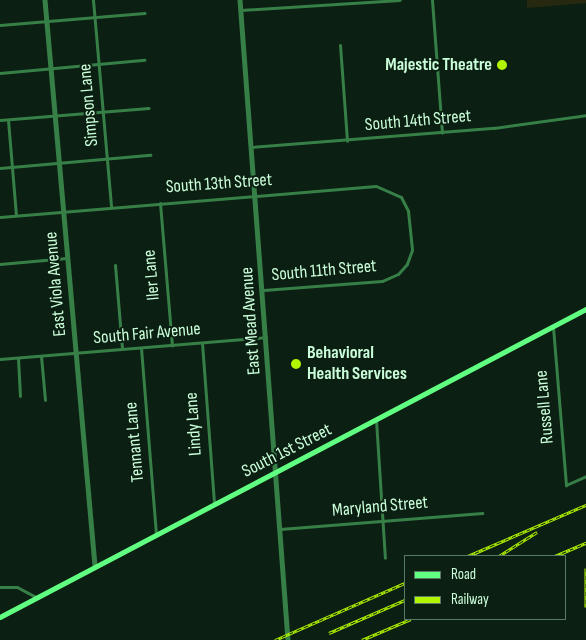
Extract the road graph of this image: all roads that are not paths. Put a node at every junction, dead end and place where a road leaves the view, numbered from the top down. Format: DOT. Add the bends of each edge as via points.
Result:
graph roads {
  1 [pos="46,0"];
  2 [pos="93,0"];
  3 [pos="240,0"];
  4 [pos="400,0"];
  5 [pos="432,0"];
  6 [pos="241,10"];
  7 [pos="144,13"];
  8 [pos="95,17"];
  9 [pos="47,22"];
  10 [pos="0,25"];
  11 [pos="340,45"];
  12 [pos="144,60"];
  13 [pos="99,64"];
  14 [pos="51,68"];
  15 [pos="0,73"];
  16 [pos="149,108"];
  17 [pos="103,112"];
  18 [pos="586,115"];
  19 [pos="55,116"];
  20 [pos="0,120"];
  21 [pos="8,120"];
  22 [pos="442,133"];
  23 [pos="347,141"];
  24 [pos="251,147"];
  25 [pos="150,155"];
  26 [pos="107,159"];
  27 [pos="59,163"];
  28 [pos="12,167"];
  29 [pos="0,168"];
  30 [pos="255,194"];
  31 [pos="160,203"];
  32 [pos="111,207"];
  33 [pos="63,211"];
  34 [pos="16,215"];
  35 [pos="0,217"];
  36 [pos="410,230"];
  37 [pos="67,258"];
  38 [pos="0,264"];
  39 [pos="115,266"];
  40 [pos="263,290"];
  41 [pos="586,310"];
  42 [pos="553,327"];
  43 [pos="266,337"];
  44 [pos="202,343"];
  45 [pos="172,345"];
  46 [pos="141,348"];
  47 [pos="122,350"];
  48 [pos="76,354"];
  49 [pos="41,356"];
  50 [pos="18,358"];
  51 [pos="0,359"];
  52 [pos="20,396"];
  53 [pos="45,400"];
  54 [pos="376,420"];
  55 [pos="276,472"];
  56 [pos="586,476"];
  57 [pos="214,502"];
  58 [pos="482,512"];
  59 [pos="382,521"];
  60 [pos="280,529"];
  61 [pos="156,534"];
  62 [pos="385,558"];
  63 [pos="95,566"];
  64 [pos="0,587"];
  65 [pos="36,597"];
  66 [pos="0,617"];
  67 [pos="288,640"];
  1 -- 9 [label="street, East Viola Avenue"];
  2 -- 8 [label="street, Simpson Lane"];
  3 -- 6 [label="street, East Mead Avenue"];
  4 -- 6 [label="street"];
  5 -- 22 [label="street"];
  6 -- 24 [label="street, East Mead Avenue"];
  7 -- 8 [label="street"];
  8 -- 9 [label="street"];
  8 -- 13 [label="street, Simpson Lane"];
  9 -- 10 [label="street"];
  9 -- 14 [label="street, East Viola Avenue"];
  11 -- 23 [label="street"];
  12 -- 13 [label="street"];
  13 -- 14 [label="street"];
  13 -- 17 [label="street, Simpson Lane"];
  14 -- 15 [label="street"];
  14 -- 19 [label="street, East Viola Avenue"];
  16 -- 17 [label="street"];
  17 -- 19 [label="street"];
  17 -- 26 [label="street, Simpson Lane"];
  18 -- 22 [label="street, South 14th Street"];
  19 -- 21 [label="street"];
  19 -- 27 [label="street, East Viola Avenue"];
  20 -- 21 [label="street"];
  21 -- 28 [label="street"];
  22 -- 23 [label="street, South 14th Street"];
  23 -- 24 [label="street, South 14th Street"];
  24 -- 30 [label="street, East Mead Avenue"];
  25 -- 26 [label="street"];
  26 -- 27 [label="street"];
  26 -- 32 [label="street, Simpson Lane"];
  27 -- 28 [label="street"];
  27 -- 33 [label="street, East Viola Avenue"];
  28 -- 29 [label="street"];
  28 -- 34 [label="street"];
  30 -- 31 [label="street, South 13th Street"];
  30 -- 36 [label="street, South 13th Street" via="388,187 404,201"];
  30 -- 40 [label="street, East Mead Avenue"];
  31 -- 32 [label="street, South 13th Street"];
  31 -- 45 [label="street, Iler Lane"];
  32 -- 33 [label="street, South 13th Street"];
  33 -- 34 [label="street, South 13th Street"];
  33 -- 37 [label="street, East Viola Avenue"];
  34 -- 35 [label="street, South 13th Street"];
  36 -- 40 [label="street, South 11th Street" via="408,264 388,279"];
  37 -- 38 [label="street"];
  37 -- 48 [label="street, East Viola Avenue"];
  39 -- 47 [label="street"];
  40 -- 43 [label="street, East Mead Avenue"];
  41 -- 42 [label="main road, South 1st Street"];
  42 -- 54 [label="main road, South 1st Street"];
  42 -- 56 [label="street, Russell Lane" via="566,485"];
  43 -- 44 [label="street, South Fair Avenue"];
  43 -- 55 [label="street, East Mead Avenue"];
  44 -- 45 [label="street, South Fair Avenue"];
  44 -- 57 [label="street, Lindy Lane"];
  45 -- 46 [label="street, South Fair Avenue"];
  46 -- 47 [label="street, South Fair Avenue"];
  46 -- 61 [label="street, Tennant Lane"];
  47 -- 48 [label="street, South Fair Avenue"];
  48 -- 49 [label="street, South Fair Avenue"];
  48 -- 63 [label="street, East Viola Avenue"];
  49 -- 50 [label="street, South Fair Avenue"];
  49 -- 53 [label="street"];
  50 -- 51 [label="street, South Fair Avenue"];
  50 -- 52 [label="street"];
  54 -- 55 [label="main road, South 1st Street"];
  54 -- 59 [label="street"];
  55 -- 57 [label="main road, South 1st Street"];
  55 -- 60 [label="street, East Mead Avenue"];
  57 -- 61 [label="main road, South 1st Street"];
  58 -- 59 [label="street, Maryland Street"];
  59 -- 60 [label="street, Maryland Street"];
  59 -- 62 [label="street"];
  60 -- 67 [label="street, East Mead Avenue"];
  61 -- 63 [label="main road, South 1st Street"];
  63 -- 65 [label="main road, South 1st Street"];
  64 -- 65 [label="street" via="17,587"];
  65 -- 66 [label="main road, South 1st Street"];
}
